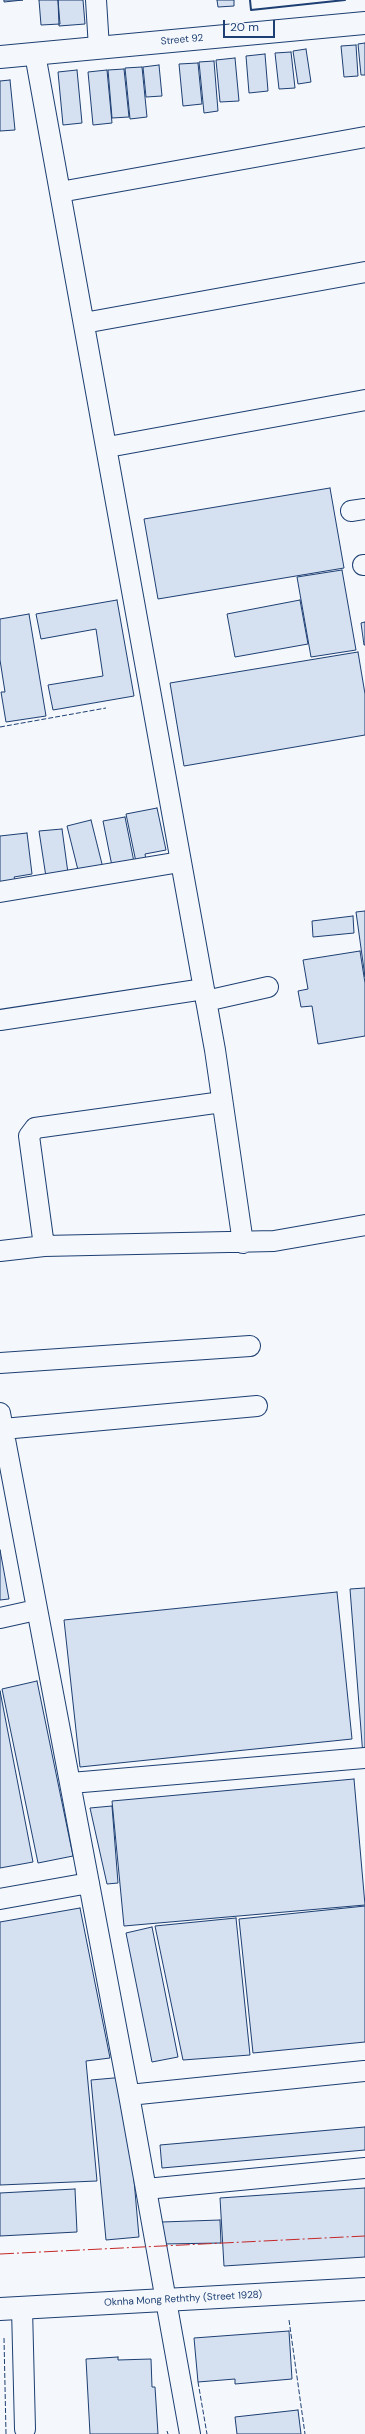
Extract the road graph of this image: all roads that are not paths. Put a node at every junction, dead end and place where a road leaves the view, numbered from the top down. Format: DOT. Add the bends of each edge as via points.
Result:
graph roads {
  1 [pos="96,0"];
  2 [pos="365,23"];
  3 [pos="99,48"];
  4 [pos="35,54"];
  5 [pos="0,57"];
  6 [pos="365,137"];
  7 [pos="60,192"];
  8 [pos="365,272"];
  9 [pos="84,323"];
  10 [pos="365,400"];
  11 [pos="108,447"];
  12 [pos="180,862"];
  13 [pos="0,892"];
  14 [pos="268,987"];
  15 [pos="205,995"];
  16 [pos="0,1020"];
  17 [pos="222,1102"];
  18 [pos="365,1225"];
  19 [pos="243,1243"];
  20 [pos="44,1246"];
  21 [pos="0,1251"];
  22 [pos="250,1346"];
  23 [pos="0,1363"];
  24 [pos="256,1406"];
  25 [pos="2,1421"];
  26 [pos="36,1610"];
  27 [pos="0,1618"];
  28 [pos="365,1758"];
  29 [pos="71,1783"];
  30 [pos="89,1883"];
  31 [pos="0,1899"];
  32 [pos="364,2071"];
  33 [pos="129,2095"];
  34 [pos="365,2168"];
  35 [pos="146,2189"];
  36 [pos="365,2289"];
  37 [pos="166,2300"];
  38 [pos="22,2308"];
  39 [pos="0,2309"];
  40 [pos="25,2429"];
  41 [pos="190,2434"];
  1 -- 3 [label="street"];
  2 -- 3 [label="main road, Street 92"];
  3 -- 4 [label="main road, Street 92"];
  4 -- 5 [label="main road, Street 92"];
  4 -- 7 [label="street"];
  6 -- 7 [label="street"];
  7 -- 9 [label="street"];
  8 -- 9 [label="street"];
  9 -- 11 [label="street"];
  10 -- 11 [label="street"];
  11 -- 12 [label="street"];
  12 -- 13 [label="street"];
  12 -- 15 [label="street"];
  14 -- 15 [label="street"];
  15 -- 16 [label="street"];
  15 -- 17 [label="street"];
  17 -- 19 [label="street"];
  17 -- 20 [label="street" via="35,1128 29,1136"];
  18 -- 19 [label="street" via="274,1241"];
  19 -- 20 [label="street"];
  20 -- 21 [label="street"];
  22 -- 23 [label="street"];
  24 -- 25 [label="street"];
  25 -- 26 [label="street"];
  26 -- 27 [label="street"];
  26 -- 29 [label="street"];
  28 -- 29 [label="street"];
  29 -- 30 [label="street"];
  30 -- 31 [label="street"];
  30 -- 33 [label="street"];
  32 -- 33 [label="street"];
  33 -- 35 [label="street"];
  34 -- 35 [label="street"];
  35 -- 37 [label="street"];
  36 -- 37 [label="main road, Oknha Mong Reththy (Street 1928)"];
  37 -- 38 [label="main road, Oknha Mong Reththy (Street 1928)"];
  37 -- 41 [label="street"];
  38 -- 39 [label="main road, Oknha Mong Reththy (Street 1928)"];
  38 -- 40 [label="street"];
}
